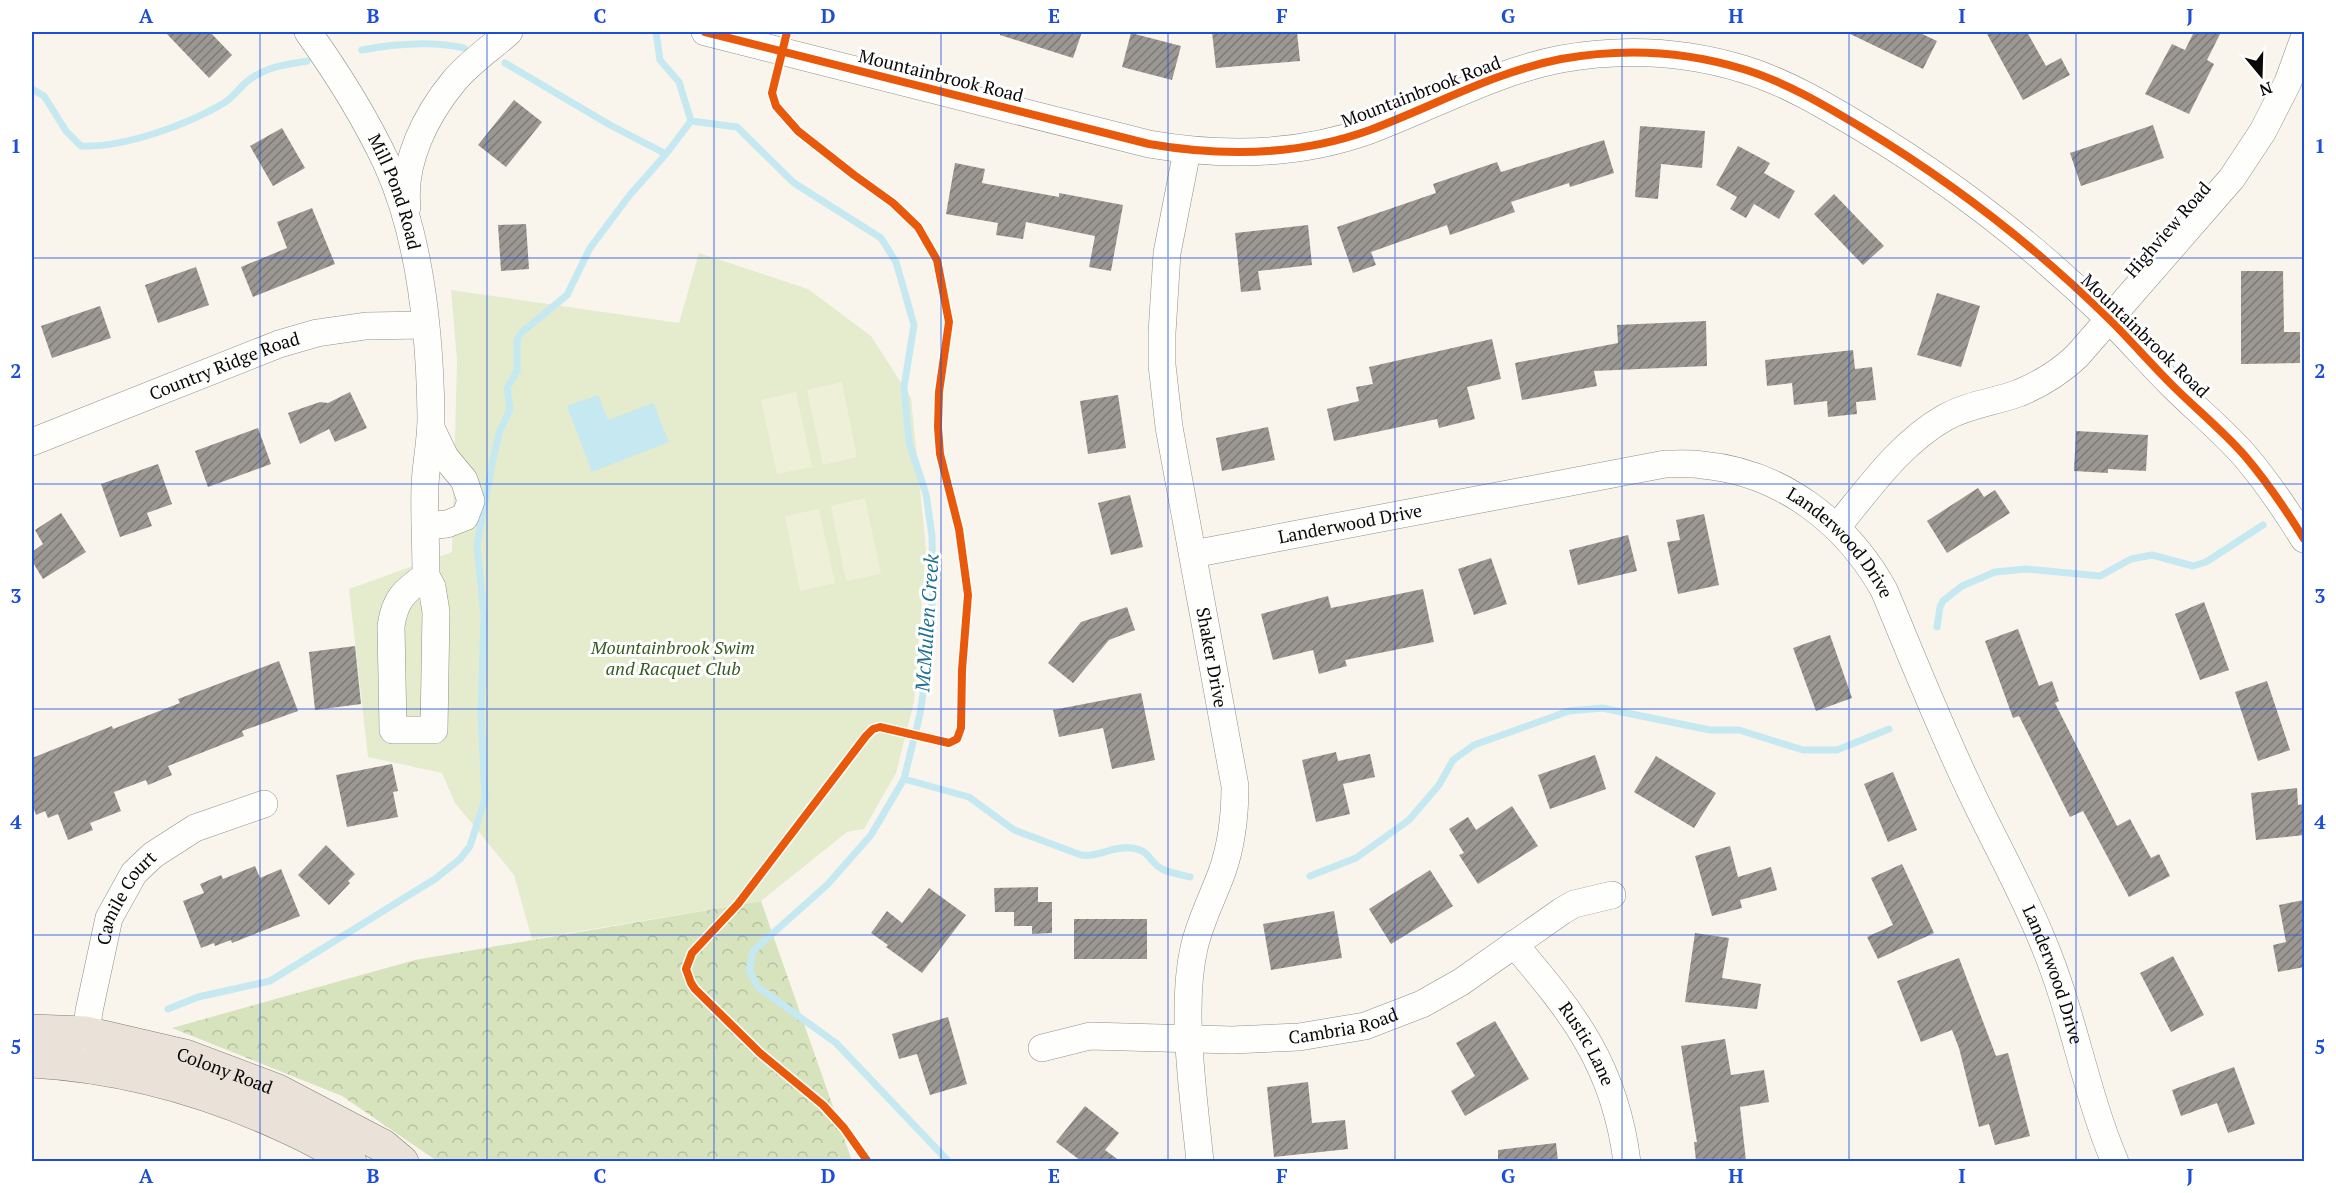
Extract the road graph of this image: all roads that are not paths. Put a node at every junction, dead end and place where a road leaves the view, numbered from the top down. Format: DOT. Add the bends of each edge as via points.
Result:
graph roads {
  1 [pos="308,32"];
  2 [pos="509,32"];
  3 [pos="705,32"];
  4 [pos="2304,38"];
  5 [pos="1187,151"];
  6 [pos="410,236"];
  7 [pos="2110,320"];
  8 [pos="425,325"];
  9 [pos="431,428"];
  10 [pos="32,442"];
  11 [pos="426,526"];
  12 [pos="1837,527"];
  13 [pos="2304,538"];
  14 [pos="1193,554"];
  15 [pos="426,576"];
  16 [pos="264,804"];
  17 [pos="1612,895"];
  18 [pos="1514,944"];
  19 [pos="32,1030"];
  20 [pos="86,1032"];
  21 [pos="1190,1040"];
  22 [pos="1042,1048"];
  23 [pos="32,1061"];
  24 [pos="83,1064"];
  25 [pos="350,1161"];
  26 [pos="402,1161"];
  27 [pos="1200,1161"];
  28 [pos="1627,1161"];
  29 [pos="2115,1161"];
  1 -- 6 [label="street, Mill Pond Road" via="362,113 387,165"];
  2 -- 6 [label="street" via="455,80 417,142 408,173"];
  3 -- 5 [label="street, Mountainbrook Road"];
  4 -- 7 [label="street, Highview Road" via="2288,82 2263,131 2232,178"];
  5 -- 7 [label="street, Mountainbrook Road" via="1250,154 1301,148 1351,136 1490,80 1557,60 1601,53 1689,56 1746,70 1802,93 1883,141 2037,253"];
  5 -- 14 [label="street, Shaker Drive" via="1167,253 1162,365 1168,427"];
  6 -- 8 [label="street, Mill Pond Road"];
  7 -- 12 [label="street, Highview Road" via="2077,356 2046,380 1945,417 1918,436"];
  7 -- 13 [label="street, Mountainbrook Road" via="2244,455"];
  8 -- 9 [label="street, Mill Pond Road"];
  8 -- 10 [label="street, Country Ridge Road" via="366,326 317,333 279,344"];
  9 -- 11 [label="street, Mill Pond Road" via="425,483"];
  9 -- 11 [label="street" via="444,457 464,480 471,501 465,517"];
  11 -- 15 [label="street, Mill Pond Road"];
  12 -- 14 [label="street, Landerwood Drive" via="1773,484 1738,471 1665,464"];
  12 -- 29 [label="street, Landerwood Drive" via="1884,590 1938,721 2044,943"];
  14 -- 21 [label="street, Shaker Drive" via="1234,769 1235,804 1227,855 1194,947 1188,987"];
  15 -- 15 [label="street, Mill Pond Road" via="409,588 393,611 393,730 434,730 436,612"];
  16 -- 20 [label="street, Camile Court" via="195,828 153,855 134,873 109,918"];
  17 -- 18 [label="street, Cambria Road" via="1562,910"];
  18 -- 21 [label="street, Cambria Road" via="1422,1004 1365,1026 1299,1037"];
  18 -- 28 [label="street, Rustic Lane" via="1555,991 1597,1058 1613,1097"];
  19 -- 20 [label="main road, Colony Road"];
  20 -- 24 [label="street, Camile Court"];
  20 -- 26 [label="main road, Colony Road" via="185,1056 278,1091 383,1146"];
  21 -- 22 [label="street, Cambria Road" via="1090,1036"];
  21 -- 27 [label="street, Shaker Drive"];
  23 -- 24 [label="main road, Colony Road"];
  24 -- 25 [label="main road, Colony Road" via="171,1084 239,1105"];
}
